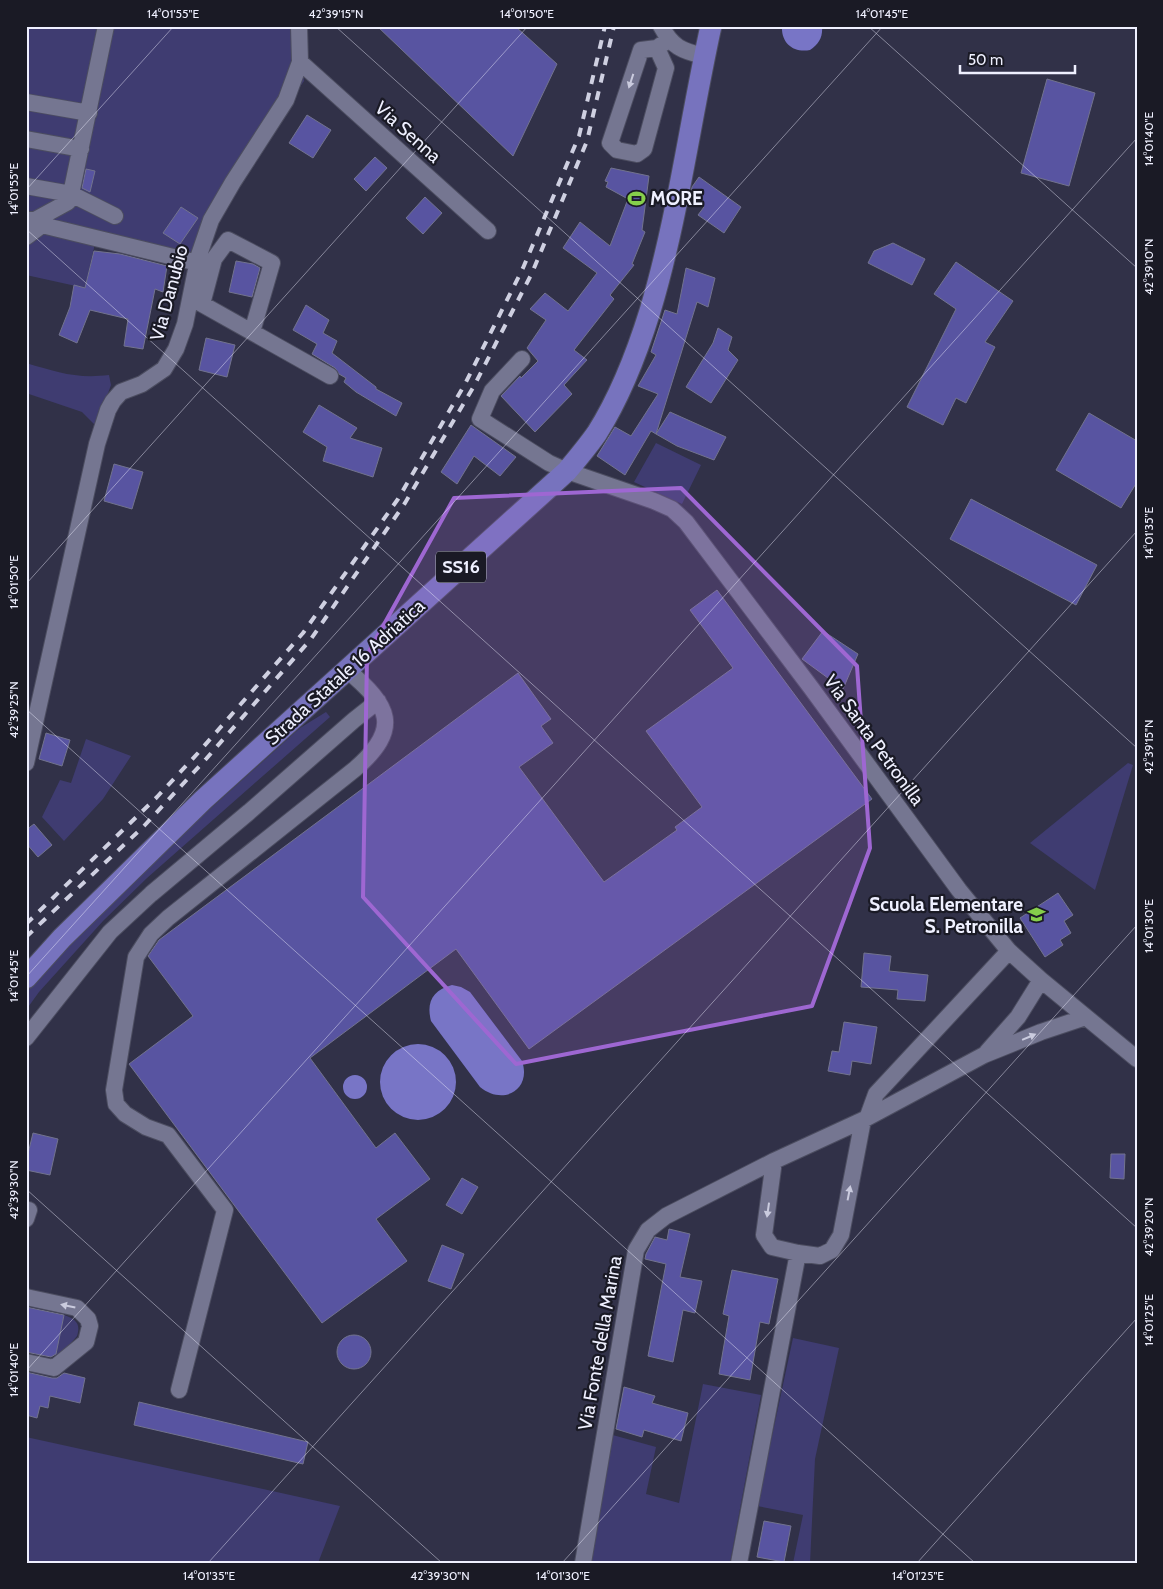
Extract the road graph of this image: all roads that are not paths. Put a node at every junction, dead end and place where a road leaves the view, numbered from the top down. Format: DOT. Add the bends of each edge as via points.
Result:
graph roads {
  1 [pos="106,26"];
  2 [pos="299,26"];
  3 [pos="662,38"];
  4 [pos="707,42"];
  5 [pos="300,62"];
  6 [pos="26,102"];
  7 [pos="89,113"];
  8 [pos="26,139"];
  9 [pos="81,149"];
  10 [pos="26,186"];
  11 [pos="71,194"];
  12 [pos="115,216"];
  13 [pos="26,220"];
  14 [pos="488,231"];
  15 [pos="26,237"];
  16 [pos="198,263"];
  17 [pos="197,301"];
  18 [pos="252,332"];
  19 [pos="522,359"];
  20 [pos="330,376"];
  21 [pos="567,471"];
  22 [pos="347,670"];
  23 [pos="378,701"];
  24 [pos="26,763"];
  25 [pos="1009,951"];
  26 [pos="26,978"];
  27 [pos="1042,980"];
  28 [pos="1086,1017"];
  29 [pos="26,1038"];
  30 [pos="984,1055"];
  31 [pos="1137,1059"];
  32 [pos="866,1118"];
  33 [pos="774,1161"];
  34 [pos="798,1254"];
  35 [pos="26,1297"];
  36 [pos="26,1362"];
  37 [pos="179,1390"];
  38 [pos="583,1563"];
  39 [pos="740,1563"];
  1 -- 7 [label="street"];
  2 -- 5 [label="street, Via Danubio"];
  3 -- 3 [label="street, one-way" via="641,50 610,143 617,150 637,154 644,149 666,68"];
  3 -- 4 [label="street" via="678,48"];
  4 -- 21 [label="main road, Strada Statale 16 Adriatica / SS16" via="674,221 641,338 623,385 597,433"];
  5 -- 14 [label="street, Via Senna"];
  5 -- 16 [label="street, Via Danubio" via="286,100 212,220"];
  6 -- 7 [label="street"];
  7 -- 9 [label="street"];
  8 -- 9 [label="street"];
  9 -- 11 [label="street"];
  10 -- 11 [label="street"];
  11 -- 12 [label="street"];
  11 -- 13 [label="street" via="68,202 36,220"];
  15 -- 16 [label="street" via="42,225"];
  16 -- 17 [label="street, Via Danubio"];
  17 -- 18 [label="street"];
  17 -- 18 [label="street" via="214,259 228,240 272,264"];
  17 -- 24 [label="street, Via Danubio" via="164,369 155,377 121,392 108,410"];
  18 -- 20 [label="street"];
  19 -- 21 [label="street, Via Santa Petronilla" via="492,391 480,419"];
  21 -- 22 [label="main road, Strada Statale 16 Adriatica / SS16"];
  21 -- 25 [label="street, Via Santa Petronilla" via="654,501 672,509 686,522 959,890"];
  22 -- 23 [label="street"];
  22 -- 26 [label="main road, Strada Statale 16 Adriatica / SS16" via="204,800 62,938"];
  23 -- 29 [label="street" via="110,932"];
  23 -- 37 [label="street" via="385,724 375,750 168,918 151,934 136,957 114,1090 116,1104 146,1127 168,1135 225,1210"];
  25 -- 27 [label="street, Via Santa Petronilla"];
  25 -- 32 [label="street" via="876,1094"];
  27 -- 28 [label="street, Via Santa Petronilla"];
  27 -- 30 [label="street, Via Fonte della Marina" via="1018,1017"];
  30 -- 28 [label="street, Via Fonte della Marina, one-way"];
  28 -- 31 [label="street, Via Santa Petronilla"];
  30 -- 32 [label="street, Via Fonte della Marina"];
  32 -- 33 [label="street, Via Fonte della Marina"];
  34 -- 32 [label="street, one-way" via="820,1256 832,1250 841,1235"];
  33 -- 34 [label="street, one-way" via="764,1235 772,1247"];
  33 -- 38 [label="street, Via Fonte della Marina" via="666,1216 648,1230 636,1250"];
  34 -- 39 [label="street"];
  36 -- 35 [label="street, one-way" via="54,1368 86,1342 89,1331 88,1319 77,1308"];
}
